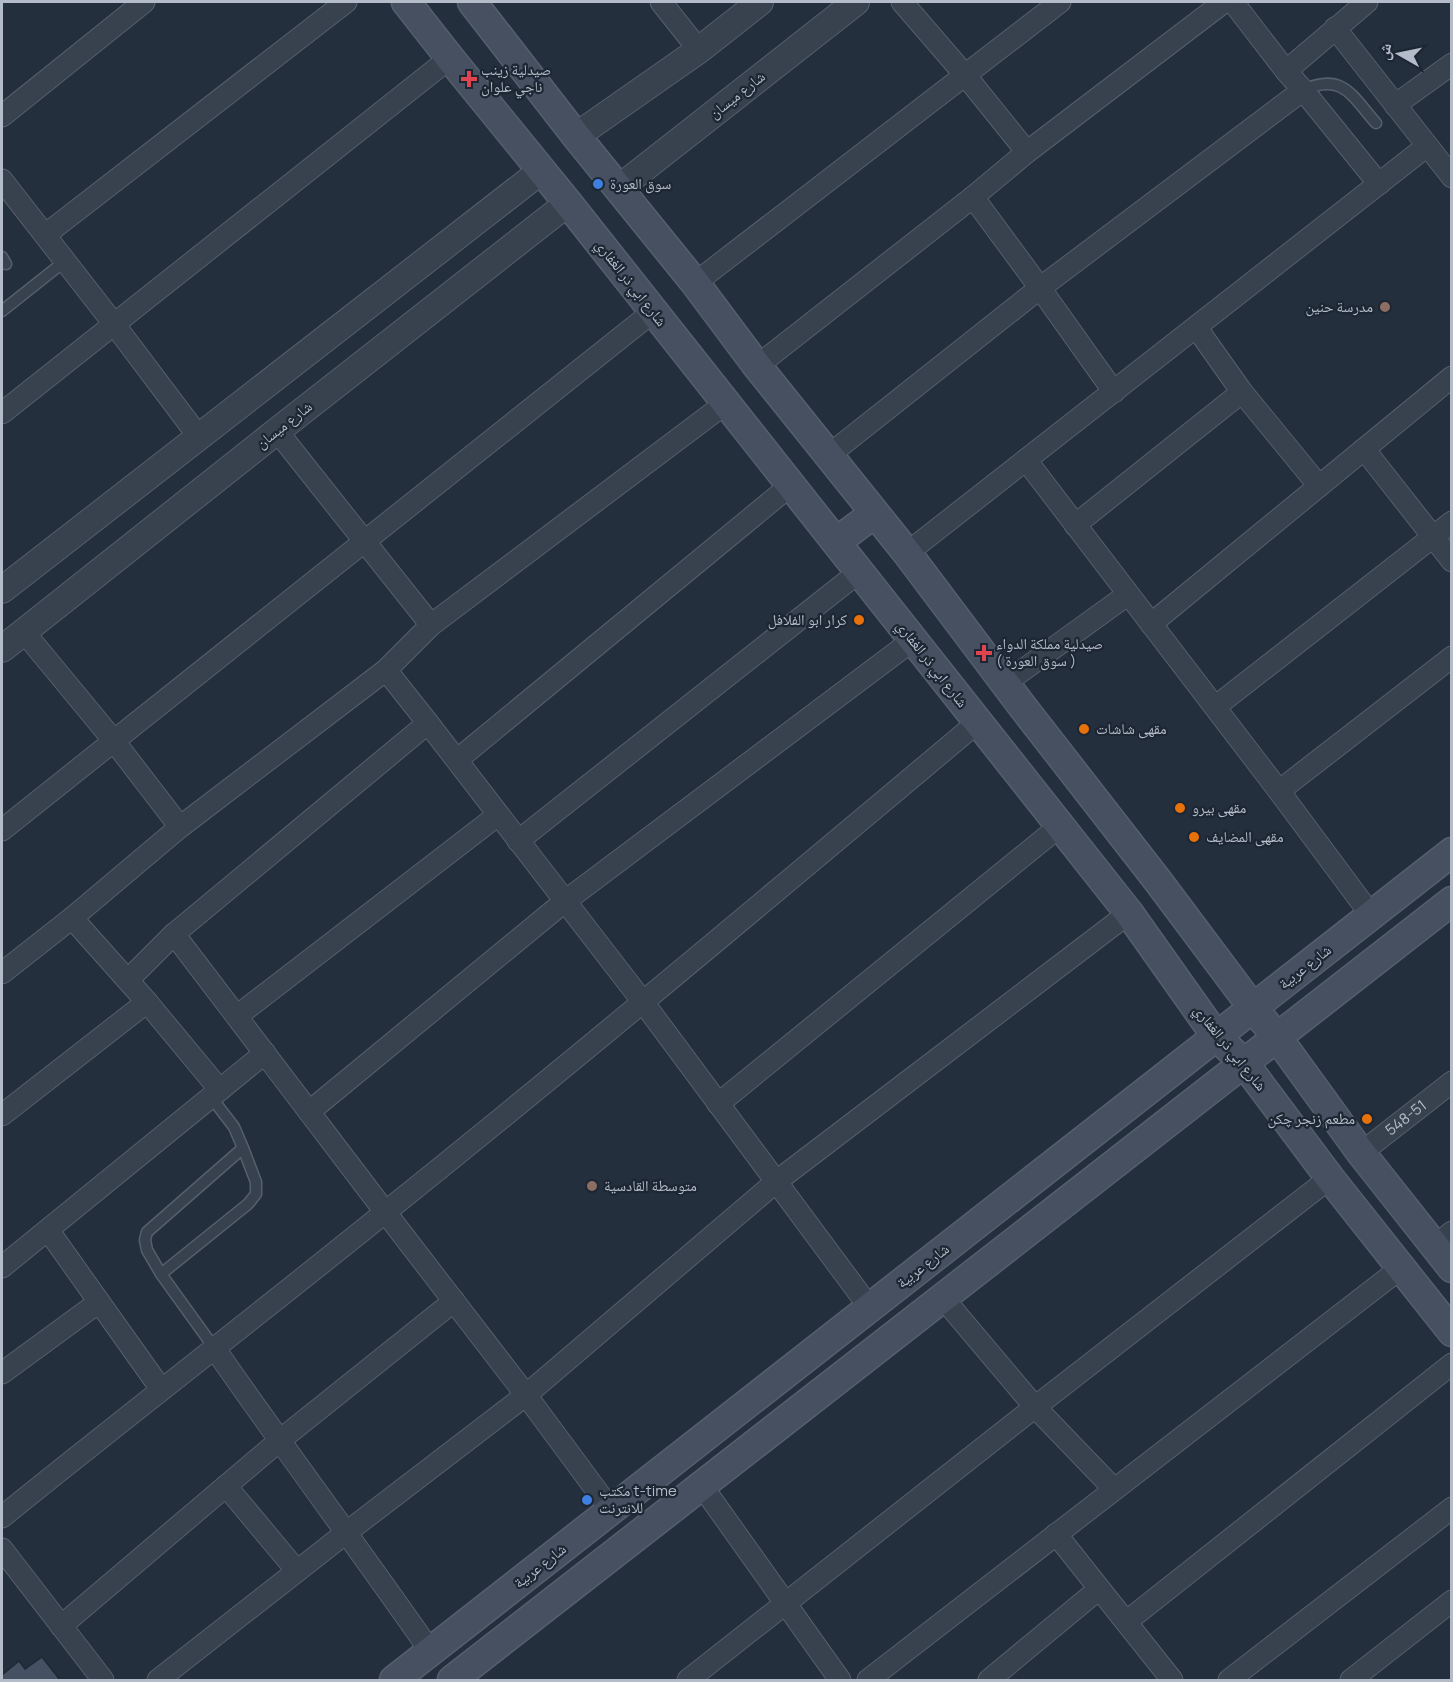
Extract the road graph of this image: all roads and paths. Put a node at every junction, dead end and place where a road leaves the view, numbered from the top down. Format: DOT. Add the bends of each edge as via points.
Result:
graph roads {
  1 [pos="144,2"];
  2 [pos="346,2"];
  3 [pos="406,2"];
  4 [pos="472,2"];
  5 [pos="661,2"];
  6 [pos="760,2"];
  7 [pos="856,2"];
  8 [pos="902,2"];
  9 [pos="1060,2"];
  10 [pos="1224,2"];
  11 [pos="1233,2"];
  12 [pos="1366,2"];
  13 [pos="1335,28"];
  14 [pos="699,50"];
  15 [pos="450,58"];
  16 [pos="1452,64"];
  17 [pos="1286,71"];
  18 [pos="965,75"];
  19 [pos="1303,90"];
  20 [pos="1395,105"];
  21 [pos="2,116"];
  22 [pos="1376,123"];
  23 [pos="576,136"];
  24 [pos="1427,146"];
  25 [pos="1027,152"];
  26 [pos="541,171"];
  27 [pos="1452,177"];
  28 [pos="2,180"];
  29 [pos="1379,184"];
  30 [pos="619,188"];
  31 [pos="973,197"];
  32 [pos="568,203"];
  33 [pos="45,235"];
  34 [pos="65,261"];
  35 [pos="695,283"];
  36 [pos="1040,288"];
  37 [pos="2,311"];
  38 [pos="654,311"];
  39 [pos="114,324"];
  40 [pos="1196,327"];
  41 [pos="758,366"];
  42 [pos="1452,377"];
  43 [pos="1114,392"];
  44 [pos="1242,392"];
  45 [pos="726,403"];
  46 [pos="2,413"];
  47 [pos="277,431"];
  48 [pos="199,437"];
  49 [pos="1364,449"];
  50 [pos="829,455"];
  51 [pos="1026,460"];
  52 [pos="790,485"];
  53 [pos="1319,486"];
  54 [pos="875,513"];
  55 [pos="1452,522"];
  56 [pos="1075,525"];
  57 [pos="1432,537"];
  58 [pos="365,542"];
  59 [pos="836,542"];
  60 [pos="907,553"];
  61 [pos="1452,561"];
  62 [pos="859,572"];
  63 [pos="2,590"];
  64 [pos="1127,595"];
  65 [pos="1151,624"];
  66 [pos="431,625"];
  67 [pos="24,632"];
  68 [pos="913,640"];
  69 [pos="2,649"];
  70 [pos="1452,657"];
  71 [pos="386,670"];
  72 [pos="1005,683"];
  73 [pos="1215,707"];
  74 [pos="978,722"];
  75 [pos="428,723"];
  76 [pos="114,741"];
  77 [pos="457,760"];
  78 [pos="1279,791"];
  79 [pos="498,815"];
  80 [pos="1060,826"];
  81 [pos="180,827"];
  82 [pos="2,830"];
  83 [pos="518,841"];
  84 [pos="1452,852"];
  85 [pos="1452,901"];
  86 [pos="564,902"];
  87 [pos="1129,913"];
  88 [pos="1371,915"];
  89 [pos="72,918"];
  90 [pos="174,934"];
  91 [pos="2,973"];
  92 [pos="128,980"];
  93 [pos="147,1002"];
  94 [pos="643,1002"];
  95 [pos="1252,1008"];
  96 [pos="237,1016"];
  97 [pos="1216,1036"];
  98 [pos="1277,1037"];
  99 [pos="265,1053"];
  100 [pos="1244,1063"];
  101 [pos="1452,1082"];
  102 [pos="215,1093"];
  103 [pos="718,1104"];
  104 [pos="310,1111"];
  105 [pos="2,1115"];
  106 [pos="243,1148"];
  107 [pos="1361,1153"];
  108 [pos="1330,1178"];
  109 [pos="777,1181"];
  110 [pos="386,1213"];
  111 [pos="48,1230"];
  112 [pos="1443,1239"];
  113 [pos="2,1267"];
  114 [pos="1401,1268"];
  115 [pos="1452,1268"];
  116 [pos="161,1274"];
  117 [pos="943,1298"];
  118 [pos="454,1301"];
  119 [pos="99,1302"];
  120 [pos="870,1308"];
  121 [pos="1452,1332"];
  122 [pos="215,1349"];
  123 [pos="1452,1364"];
  124 [pos="2,1372"];
  125 [pos="161,1389"];
  126 [pos="526,1395"];
  127 [pos="1035,1407"];
  128 [pos="279,1441"];
  129 [pos="226,1486"];
  130 [pos="702,1486"];
  131 [pos="1114,1490"];
  132 [pos="1452,1508"];
  133 [pos="611,1510"];
  134 [pos="2,1517"];
  135 [pos="347,1532"];
  136 [pos="1056,1534"];
  137 [pos="2,1549"];
  138 [pos="297,1572"];
  139 [pos="1100,1590"];
  140 [pos="1452,1601"];
  141 [pos="786,1603"];
  142 [pos="1126,1622"];
  143 [pos="61,1626"];
  144 [pos="431,1652"];
  145 [pos="1164,1678"];
  146 [pos="103,1680"];
  147 [pos="158,1680"];
  148 [pos="394,1680"];
  149 [pos="452,1680"];
  150 [pos="688,1680"];
  151 [pos="840,1680"];
  152 [pos="868,1680"];
  153 [pos="989,1680"];
  154 [pos="1229,1680"];
  155 [pos="1351,1680"];
  1 -- 21 [label="street"];
  2 -- 33 [label="street"];
  3 -- 15 [label="main road, شارع ابي ذر الغفاري"];
  4 -- 23 [label="main road"];
  5 -- 14 [label="street"];
  6 -- 14 [label="street"];
  7 -- 30 [label="street, شارع ميسان"];
  8 -- 18 [label="street"];
  9 -- 18 [label="street"];
  10 -- 25 [label="street"];
  11 -- 17 [label="street"];
  12 -- 13 [label="street"];
  13 -- 17 [label="street"];
  13 -- 20 [label="street"];
  14 -- 23 [label="street"];
  15 -- 26 [label="main road, شارع ابي ذر الغفاري"];
  15 -- 39 [label="street"];
  16 -- 20 [label="street"];
  17 -- 19 [label="street"];
  18 -- 25 [label="street"];
  18 -- 35 [label="street"];
  19 -- 22 [label="lane" via="1325,82 1338,86 1348,91"];
  19 -- 29 [label="street"];
  19 -- 36 [label="street"];
  20 -- 24 [label="street"];
  23 -- 30 [label="main road"];
  24 -- 27 [label="street"];
  24 -- 29 [label="street"];
  25 -- 31 [label="street"];
  26 -- 32 [label="main road, شارع ابي ذر الغفاري"];
  26 -- 48 [label="street"];
  28 -- 33 [label="street"];
  29 -- 40 [label="street"];
  30 -- 35 [label="main road"];
  31 -- 36 [label="street"];
  31 -- 41 [label="street"];
  32 -- 38 [label="main road, شارع ابي ذر الغفاري"];
  32 -- 47 [label="street, شارع ميسان"];
  33 -- 34 [label="street"];
  34 -- 37 [label="lane"];
  34 -- 39 [label="street"];
  35 -- 41 [label="main road"];
  36 -- 43 [label="street"];
  36 -- 50 [label="street"];
  38 -- 45 [label="main road, شارع ابي ذر الغفاري"];
  38 -- 58 [label="street"];
  39 -- 46 [label="street"];
  39 -- 48 [label="street"];
  40 -- 43 [label="street"];
  40 -- 44 [label="street"];
  41 -- 50 [label="main road"];
  42 -- 49 [label="street"];
  43 -- 51 [label="street"];
  44 -- 53 [label="street"];
  44 -- 56 [label="street"];
  45 -- 52 [label="main road, شارع ابي ذر الغفاري"];
  45 -- 66 [label="street"];
  47 -- 58 [label="street"];
  47 -- 67 [label="street, شارع ميسان"];
  48 -- 63 [label="street"];
  49 -- 53 [label="street"];
  49 -- 57 [label="street"];
  50 -- 54 [label="main road"];
  51 -- 56 [label="street"];
  51 -- 60 [label="street"];
  52 -- 59 [label="main road, شارع ابي ذر الغفاري"];
  52 -- 77 [label="street"];
  53 -- 65 [label="street"];
  54 -- 59 [label="main road"];
  54 -- 60 [label="main road"];
  55 -- 57 [label="street"];
  56 -- 64 [label="street"];
  57 -- 61 [label="street"];
  57 -- 73 [label="street"];
  58 -- 66 [label="street"];
  58 -- 76 [label="street"];
  59 -- 62 [label="main road, شارع ابي ذر الغفاري"];
  60 -- 72 [label="main road"];
  62 -- 68 [label="main road, شارع ابي ذر الغفاري"];
  62 -- 83 [label="street"];
  64 -- 65 [label="street"];
  64 -- 72 [label="street"];
  65 -- 73 [label="street"];
  66 -- 71 [label="street"];
  67 -- 69 [label="street, شارع ميسان"];
  67 -- 76 [label="street"];
  68 -- 74 [label="main road, شارع ابي ذر الغفاري"];
  68 -- 86 [label="street"];
  70 -- 78 [label="street"];
  71 -- 75 [label="street"];
  71 -- 81 [label="street"];
  72 -- 95 [label="main road"];
  73 -- 78 [label="street"];
  74 -- 80 [label="main road, شارع ابي ذر الغفاري"];
  74 -- 94 [label="street"];
  75 -- 77 [label="street"];
  75 -- 90 [label="street"];
  76 -- 81 [label="street"];
  76 -- 82 [label="street"];
  77 -- 79 [label="street"];
  78 -- 88 [label="street"];
  79 -- 83 [label="street"];
  79 -- 96 [label="street"];
  80 -- 87 [label="main road, شارع ابي ذر الغفاري"];
  80 -- 103 [label="street"];
  81 -- 89 [label="street"];
  83 -- 86 [label="street"];
  84 -- 88 [label="main road, شارع عربية"];
  85 -- 98 [label="main road"];
  86 -- 94 [label="street"];
  86 -- 104 [label="street"];
  87 -- 97 [label="main road, شارع ابي ذر الغفاري"];
  87 -- 109 [label="street"];
  88 -- 95 [label="main road, شارع عربية"];
  89 -- 91 [label="street"];
  89 -- 92 [label="street"];
  90 -- 92 [label="street"];
  90 -- 96 [label="street"];
  92 -- 93 [label="street"];
  93 -- 102 [label="street"];
  93 -- 105 [label="street"];
  94 -- 103 [label="street"];
  94 -- 110 [label="street"];
  95 -- 97 [label="main road, شارع عربية"];
  95 -- 98 [label="main road"];
  96 -- 99 [label="street"];
  97 -- 100 [label="main road, شارع ابي ذر الغفاري"];
  97 -- 120 [label="main road, شارع عربية"];
  98 -- 100 [label="main road"];
  98 -- 107 [label="main road"];
  99 -- 102 [label="street"];
  99 -- 104 [label="street"];
  100 -- 108 [label="main road, شارع ابي ذر الغفاري"];
  100 -- 117 [label="main road"];
  101 -- 107 [label="street, 548-51"];
  102 -- 106 [label="lane"];
  102 -- 111 [label="street"];
  103 -- 109 [label="street"];
  104 -- 110 [label="street"];
  106 -- 116 [label="lane" via="256,1182 256,1194"];
  106 -- 116 [label="lane" via="147,1232 147,1250"];
  107 -- 112 [label="main road"];
  108 -- 114 [label="main road, شارع ابي ذر الغفاري"];
  108 -- 127 [label="street"];
  109 -- 120 [label="street"];
  109 -- 126 [label="street"];
  110 -- 118 [label="street"];
  110 -- 122 [label="street"];
  111 -- 113 [label="street"];
  111 -- 119 [label="street"];
  112 -- 115 [label="main road"];
  114 -- 121 [label="main road, شارع ابي ذر الغفاري"];
  114 -- 131 [label="street"];
  116 -- 122 [label="lane"];
  117 -- 127 [label="street"];
  117 -- 130 [label="main road"];
  118 -- 126 [label="street"];
  118 -- 128 [label="street"];
  119 -- 124 [label="street"];
  119 -- 125 [label="street"];
  120 -- 133 [label="main road, شارع عربية"];
  122 -- 125 [label="street"];
  122 -- 128 [label="street"];
  123 -- 142 [label="street"];
  125 -- 134 [label="street"];
  126 -- 133 [label="street"];
  126 -- 135 [label="street"];
  127 -- 131 [label="street"];
  127 -- 141 [label="street"];
  128 -- 129 [label="street"];
  128 -- 135 [label="street"];
  129 -- 138 [label="street"];
  129 -- 143 [label="street"];
  130 -- 141 [label="street"];
  130 -- 149 [label="main road"];
  131 -- 136 [label="street"];
  132 -- 154 [label="street"];
  133 -- 144 [label="main road, شارع عربية"];
  135 -- 138 [label="street"];
  135 -- 144 [label="street"];
  136 -- 139 [label="street"];
  136 -- 152 [label="street"];
  137 -- 143 [label="street"];
  138 -- 147 [label="street"];
  139 -- 142 [label="street"];
  139 -- 153 [label="street"];
  140 -- 155 [label="street"];
  141 -- 150 [label="street"];
  141 -- 151 [label="street"];
  142 -- 145 [label="street"];
  143 -- 146 [label="street"];
  144 -- 148 [label="main road, شارع عربية"];
}
